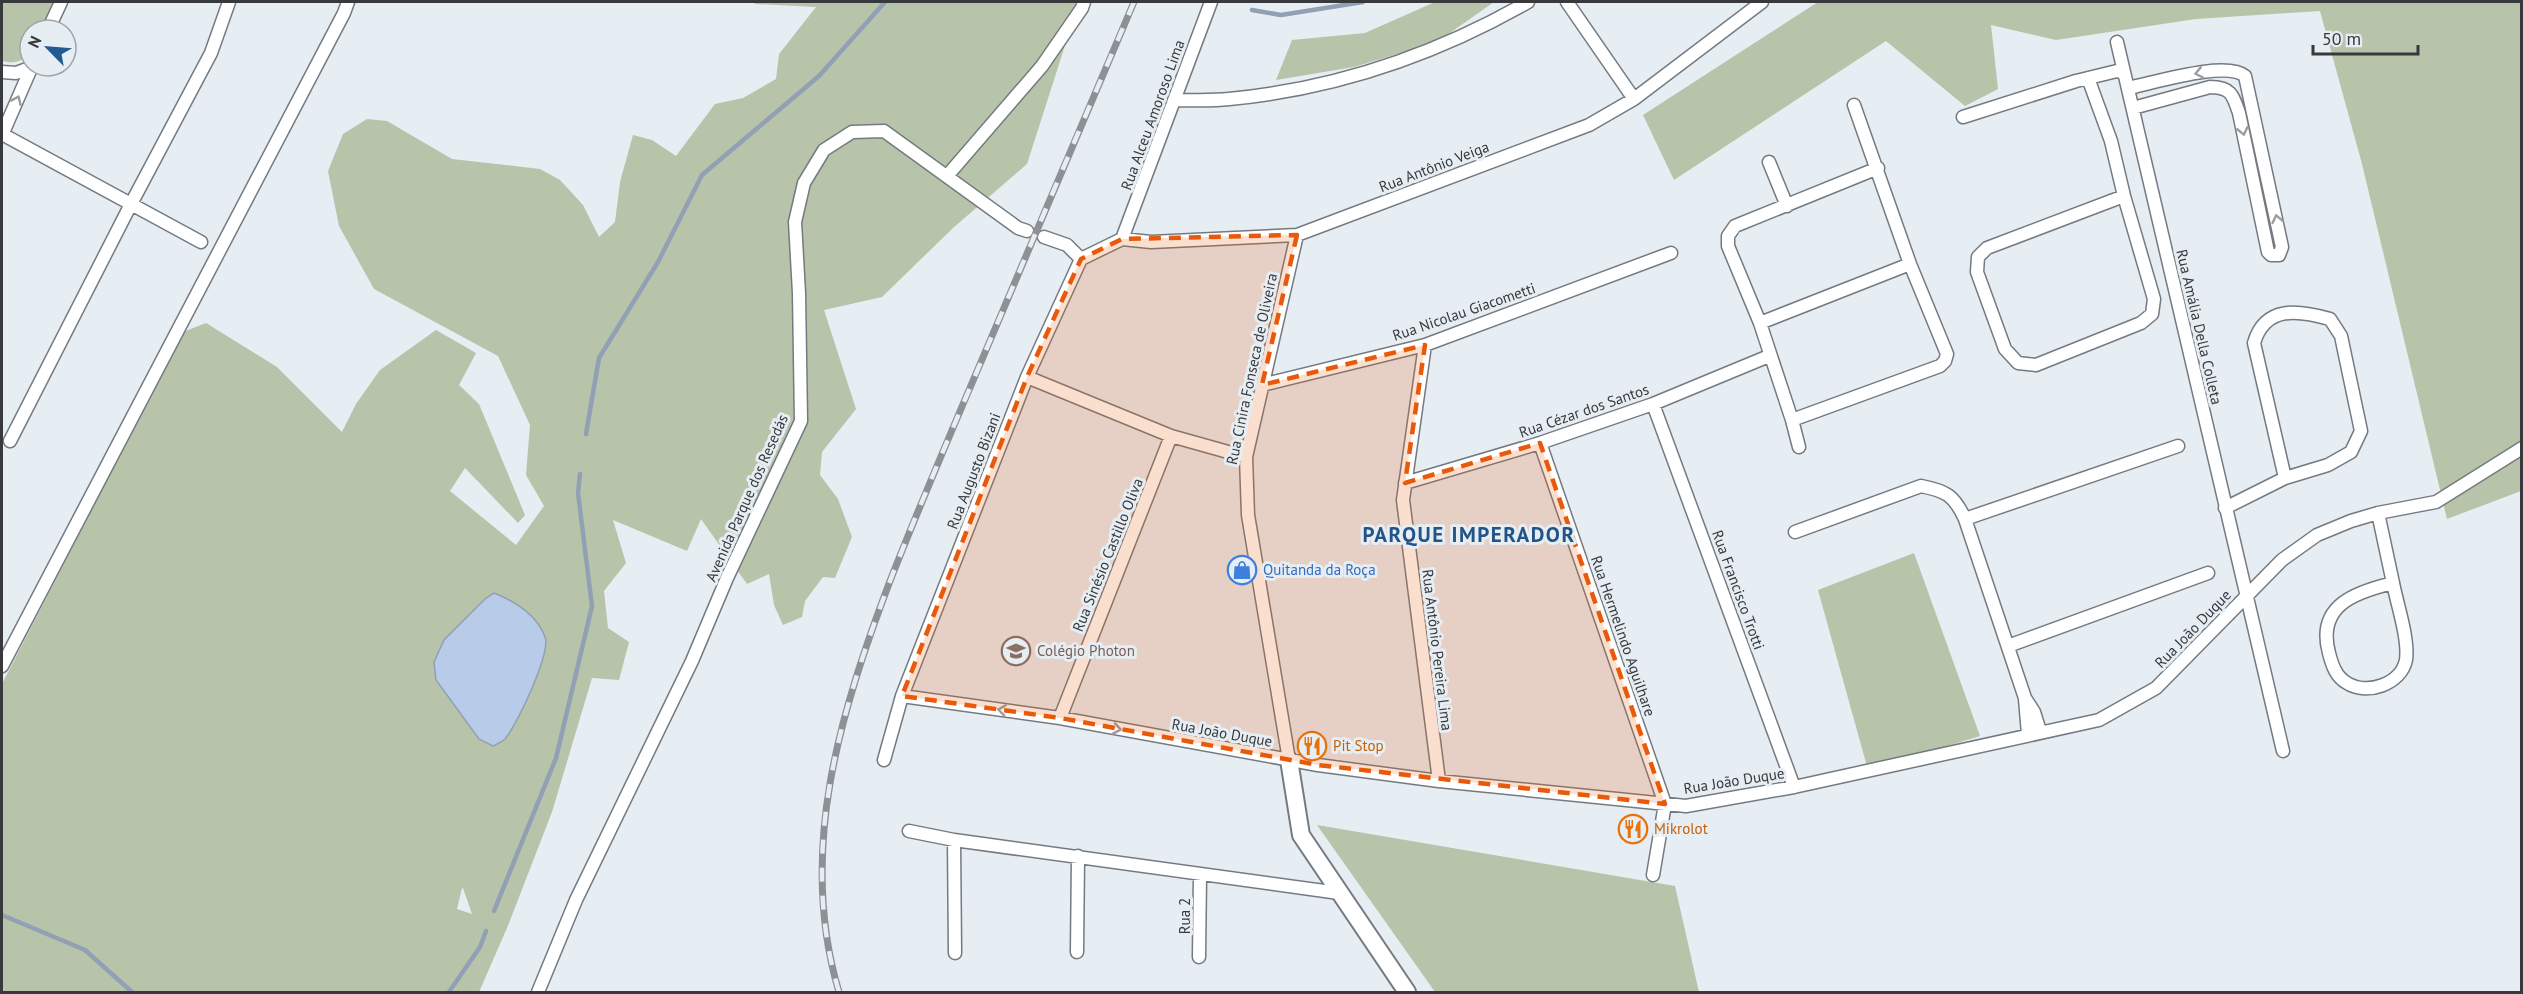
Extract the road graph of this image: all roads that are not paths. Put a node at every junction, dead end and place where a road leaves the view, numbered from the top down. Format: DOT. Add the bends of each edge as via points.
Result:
graph roads {
  1 [pos="61,2"];
  2 [pos="230,2"];
  3 [pos="348,2"];
  4 [pos="1084,2"];
  5 [pos="1211,2"];
  6 [pos="1528,2"];
  7 [pos="1567,2"];
  8 [pos="1762,2"];
  9 [pos="54,18"];
  10 [pos="2117,42"];
  11 [pos="2,72"];
  12 [pos="18,72"];
  13 [pos="2124,73"];
  14 [pos="27,78"];
  15 [pos="2088,78"];
  16 [pos="2128,88"];
  17 [pos="1634,99"];
  18 [pos="1174,100"];
  19 [pos="1854,105"];
  20 [pos="2133,108"];
  21 [pos="1963,117"];
  22 [pos="2,134"];
  23 [pos="1769,162"];
  24 [pos="1878,168"];
  25 [pos="947,176"];
  26 [pos="2124,196"];
  27 [pos="131,204"];
  28 [pos="1787,206"];
  29 [pos="1027,231"];
  30 [pos="1297,235"];
  31 [pos="1044,237"];
  32 [pos="1122,240"];
  33 [pos="201,242"];
  34 [pos="1671,254"];
  35 [pos="1081,260"];
  36 [pos="1910,264"];
  37 [pos="1760,323"];
  38 [pos="1425,345"];
  39 [pos="1769,356"];
  40 [pos="1027,377"];
  41 [pos="1262,385"];
  42 [pos="1653,404"];
  43 [pos="1792,420"];
  44 [pos="1171,436"];
  45 [pos="10,441"];
  46 [pos="1540,443"];
  47 [pos="2178,446"];
  48 [pos="1799,447"];
  49 [pos="2522,448"];
  50 [pos="1246,457"];
  51 [pos="2285,478"];
  52 [pos="1405,483"];
  53 [pos="2225,508"];
  54 [pos="2378,513"];
  55 [pos="1965,519"];
  56 [pos="1795,532"];
  57 [pos="2208,573"];
  58 [pos="2393,583"];
  59 [pos="2245,596"];
  60 [pos="2008,646"];
  61 [pos="2,666"];
  62 [pos="902,696"];
  63 [pos="1060,718"];
  64 [pos="2034,733"];
  65 [pos="2283,751"];
  66 [pos="884,760"];
  67 [pos="1289,760"];
  68 [pos="1439,781"];
  69 [pos="1794,787"];
  70 [pos="1665,804"];
  71 [pos="909,831"];
  72 [pos="954,840"];
  73 [pos="1078,856"];
  74 [pos="1200,875"];
  75 [pos="1653,875"];
  76 [pos="1339,893"];
  77 [pos="1077,952"];
  78 [pos="956,954"];
  79 [pos="1199,957"];
  80 [pos="538,993"];
  81 [pos="1407,993"];
  1 -- 9 [label="street"];
  2 -- 27 [label="street" via="211,53"];
  3 -- 61 [label="street"];
  4 -- 25 [label="street" via="1042,66"];
  5 -- 18 [label="street, Rua Alceu Amoroso Lima"];
  6 -- 18 [label="street" via="1435,49 1359,74 1228,99"];
  7 -- 17 [label="street"];
  8 -- 17 [label="street, Rua Antônio Veiga"];
  10 -- 13 [label="street, Rua Amália Della Colleta"];
  11 -- 12 [label="street"];
  13 -- 15 [label="street"];
  13 -- 16 [label="street, Rua Amália Della Colleta"];
  22 -- 14 [label="street, one-way"];
  15 -- 21 [label="street"];
  15 -- 26 [label="street" via="2111,141"];
  16 -- 20 [label="street, Rua Amália Della Colleta"];
  20 -- 16 [label="street, one-way" via="2210,87 2228,90 2239,113 2268,252 2279,255 2282,247 2245,76 2238,70 2217,69"];
  17 -- 30 [label="street, Rua Antônio Veiga" via="1589,125"];
  18 -- 32 [label="street, Rua Alceu Amoroso Lima"];
  19 -- 24 [label="street"];
  20 -- 53 [label="street, Rua Amália Della Colleta"];
  22 -- 27 [label="street"];
  23 -- 28 [label="street"];
  24 -- 28 [label="street"];
  24 -- 36 [label="street"];
  25 -- 29 [label="street, Avenida Parque dos Resedás"];
  25 -- 80 [label="street, Avenida Parque dos Resedás" via="885,131 852,132 824,150 804,183 795,222 801,421 692,661 576,900"];
  26 -- 26 [label="street" via="1987,248 1978,257 1977,272 2005,349 2018,363 2036,365 2141,323 2152,314 2154,299"];
  27 -- 33 [label="street"];
  27 -- 45 [label="street"];
  28 -- 37 [label="street" via="1736,226 1728,236 1728,246"];
  30 -- 32 [label="street, Rua Antônio Veiga"];
  30 -- 41 [label="street, Rua Cinira Fonseca de Oliveira"];
  31 -- 35 [label="street" via="1067,245"];
  32 -- 35 [label="street, Rua Antônio Veiga"];
  34 -- 38 [label="street, Rua Nicolau Giacometti"];
  35 -- 40 [label="street, Rua Augusto Bizani"];
  36 -- 37 [label="street"];
  36 -- 43 [label="street" via="1947,354 1945,361"];
  37 -- 39 [label="street"];
  38 -- 41 [label="street, Rua Nicolau Giacometti"];
  38 -- 52 [label="street, Rua Antônio Pereira Lima"];
  39 -- 42 [label="street, Rua Cézar dos Santos"];
  39 -- 43 [label="street"];
  40 -- 44 [label="street"];
  40 -- 62 [label="street, Rua Augusto Bizani"];
  41 -- 50 [label="street, Rua Cinira Fonseca de Oliveira"];
  42 -- 46 [label="street, Rua Cézar dos Santos"];
  42 -- 69 [label="street, Rua Francisco Trotti"];
  43 -- 48 [label="street"];
  44 -- 50 [label="street"];
  44 -- 63 [label="street, Rua Sinésio Castillo Oliva"];
  46 -- 52 [label="street, Rua Cézar dos Santos"];
  46 -- 70 [label="street, Rua Hermelindo Aguilhare"];
  47 -- 55 [label="street"];
  49 -- 54 [label="street, Rua João Duque" via="2452,494 2426,505"];
  50 -- 67 [label="street, Rua Cinira Fonseca de Oliveira" via="1248,515"];
  51 -- 51 [label="street" via="2254,343 2264,322 2275,315 2304,312 2330,319 2341,336 2361,431 2351,452 2328,465"];
  51 -- 53 [label="street"];
  52 -- 68 [label="street, Rua Antônio Pereira Lima" via="1403,500"];
  53 -- 59 [label="street, Rua Amália Della Colleta"];
  54 -- 58 [label="street"];
  54 -- 59 [label="street, Rua João Duque" via="2317,535 2282,560"];
  55 -- 56 [label="street" via="1958,503 1942,490 1921,486"];
  55 -- 60 [label="street"];
  57 -- 60 [label="street"];
  58 -- 58 [label="street" via="2343,602 2329,619 2330,655 2338,676 2358,688 2388,684 2403,668 2406,647"];
  59 -- 64 [label="street, Rua João Duque" via="2156,688 2099,720"];
  59 -- 65 [label="street, Rua Amália Della Colleta"];
  60 -- 64 [label="street" via="2025,698 2034,712"];
  63 -- 62 [label="street, Rua João Duque, one-way"];
  62 -- 66 [label="street, Rua Augusto Bizani"];
  63 -- 67 [label="street, Rua João Duque, one-way"];
  64 -- 69 [label="street, Rua João Duque"];
  67 -- 68 [label="street, Rua João Duque"];
  67 -- 76 [label="street" via="1301,836"];
  68 -- 70 [label="street, Rua João Duque"];
  69 -- 70 [label="street, Rua João Duque" via="1686,806"];
  70 -- 75 [label="street"];
  71 -- 72 [label="street"];
  72 -- 73 [label="street"];
  72 -- 78 [label="street"];
  73 -- 74 [label="street"];
  73 -- 77 [label="street"];
  74 -- 76 [label="street"];
  74 -- 79 [label="street, Rua 2"];
  76 -- 81 [label="street"];
}
